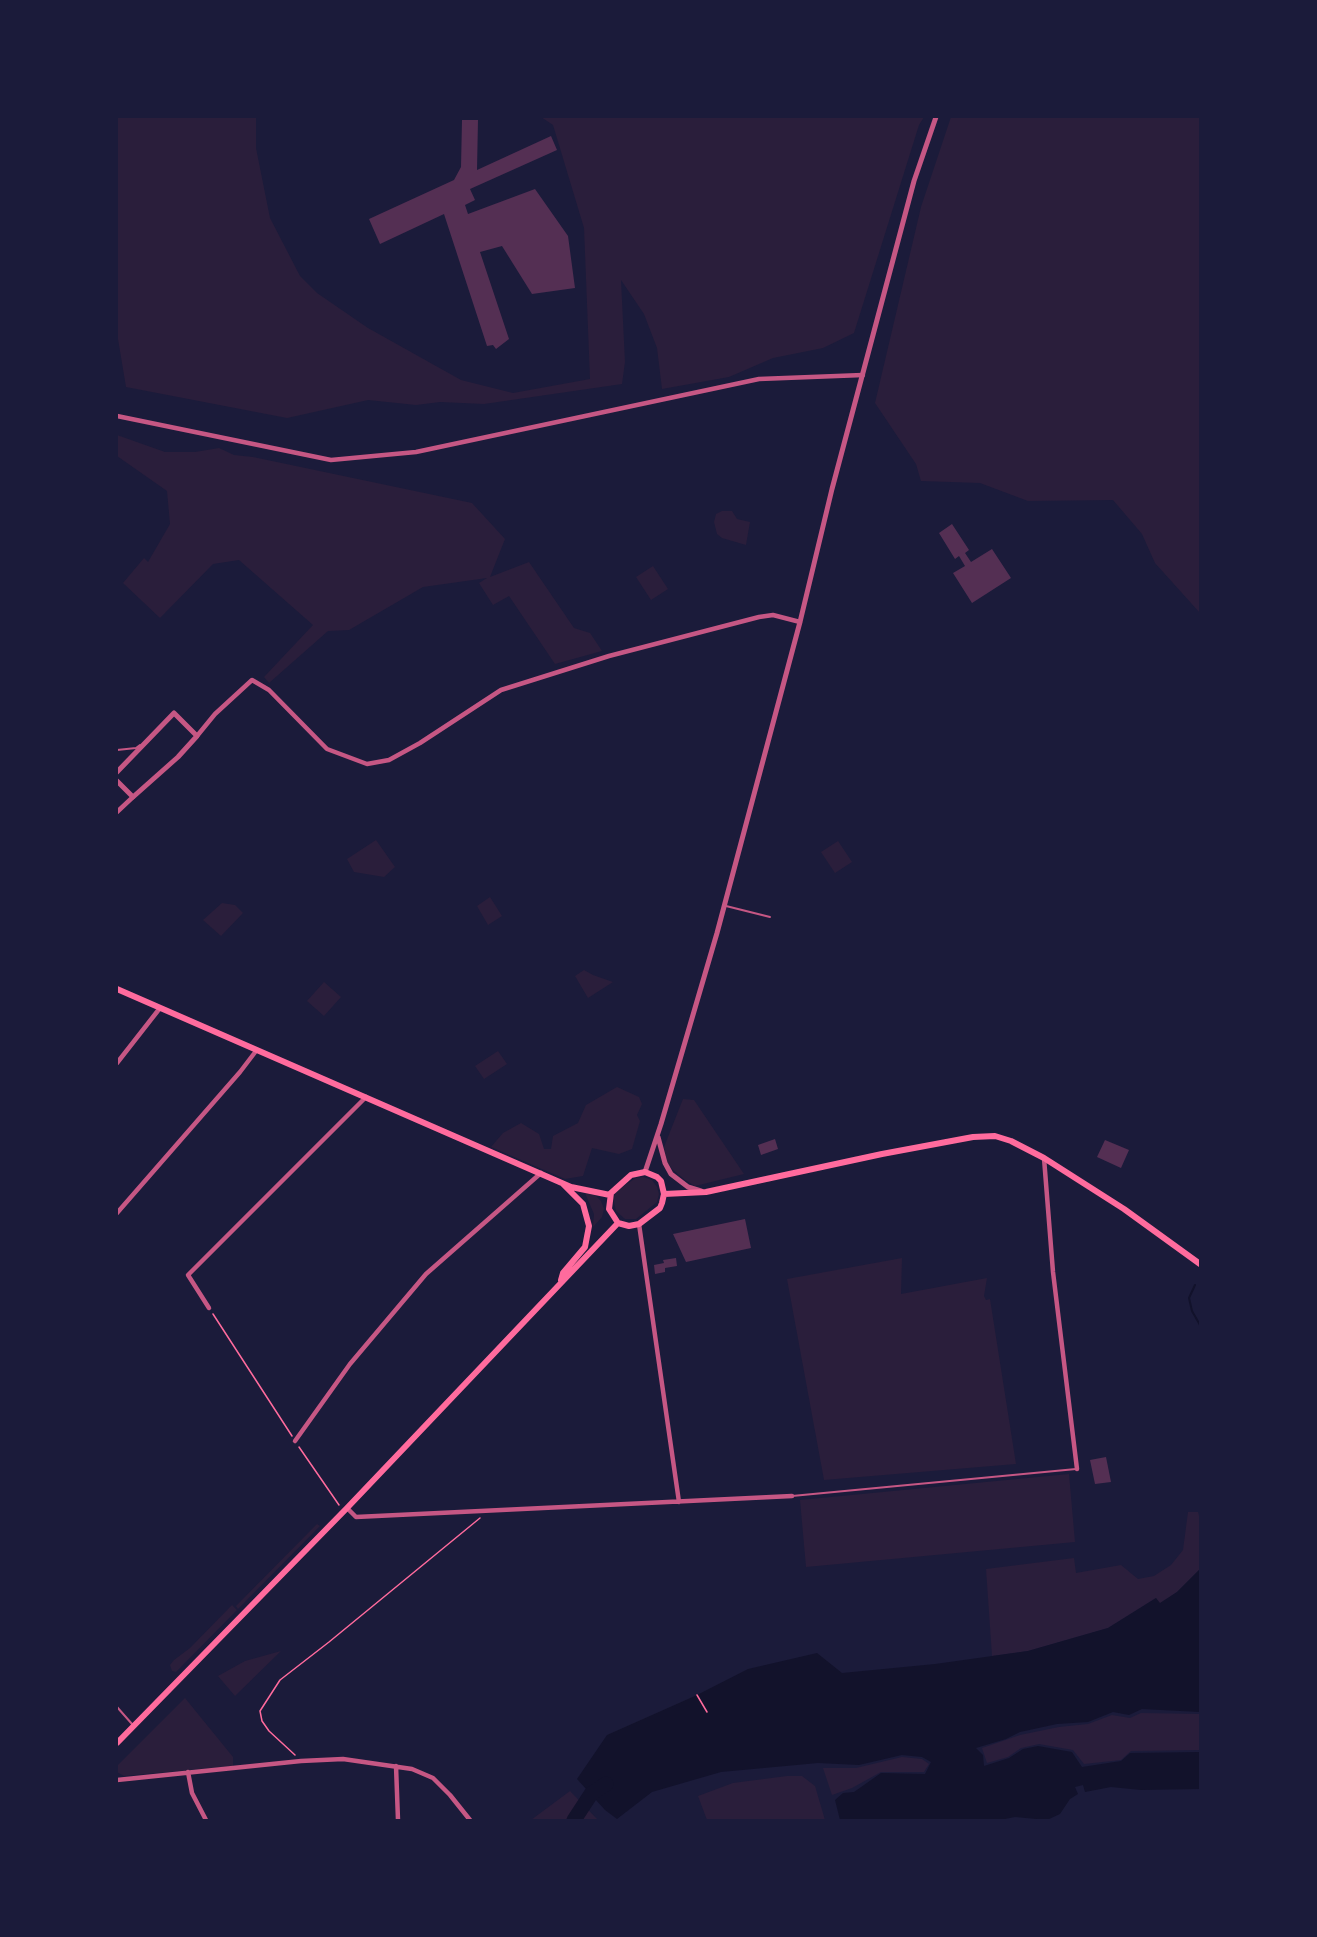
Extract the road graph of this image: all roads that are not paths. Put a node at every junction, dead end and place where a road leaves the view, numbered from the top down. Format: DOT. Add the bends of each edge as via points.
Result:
graph roads {
  1 [pos="936,117"];
  2 [pos="863,375"];
  3 [pos="117,417"];
  4 [pos="800,622"];
  5 [pos="197,736"];
  6 [pos="150,738"];
  7 [pos="117,750"];
  8 [pos="117,772"];
  9 [pos="117,781"];
  10 [pos="134,797"];
  11 [pos="119,811"];
  12 [pos="724,906"];
  13 [pos="770,916"];
  14 [pos="117,989"];
  15 [pos="160,1008"];
  16 [pos="256,1051"];
  17 [pos="117,1063"];
  18 [pos="366,1097"];
  19 [pos="658,1136"];
  20 [pos="1044,1158"];
  21 [pos="645,1172"];
  22 [pos="541,1173"];
  23 [pos="559,1181"];
  24 [pos="706,1192"];
  25 [pos="664,1194"];
  26 [pos="610,1195"];
  27 [pos="117,1213"];
  28 [pos="618,1223"];
  29 [pos="639,1224"];
  30 [pos="1200,1264"];
  31 [pos="561,1283"];
  32 [pos="209,1308"];
  33 [pos="295,1441"];
  34 [pos="1077,1469"];
  35 [pos="792,1496"];
  36 [pos="679,1502"];
  37 [pos="344,1507"];
  38 [pos="117,1707"];
  39 [pos="134,1726"];
  40 [pos="117,1743"];
  41 [pos="396,1766"];
  42 [pos="188,1772"];
  43 [pos="117,1780"];
  44 [pos="206,1820"];
  45 [pos="398,1820"];
  46 [pos="470,1820"];
  1 -- 2 [label="street" via="914,181"];
  2 -- 3 [label="street" via="759,379 416,452 331,460"];
  2 -- 4 [label="street"];
  4 -- 5 [label="street" via="773,615 759,617 501,690 420,743 388,760 367,764 327,749 269,690 252,680"];
  4 -- 12 [label="street"];
  5 -- 6 [label="street" via="174,713"];
  5 -- 10 [label="street"];
  6 -- 7 [label="lane" via="136,747"];
  6 -- 8 [label="street"];
  9 -- 10 [label="street"];
  10 -- 11 [label="street"];
  12 -- 13 [label="lane"];
  12 -- 19 [label="street"];
  14 -- 15 [label="main road"];
  15 -- 16 [label="main road"];
  15 -- 17 [label="street"];
  16 -- 18 [label="main road"];
  16 -- 27 [label="street"];
  18 -- 22 [label="main road"];
  18 -- 32 [label="street" via="188,1275"];
  19 -- 21 [label="street"];
  19 -- 24 [label="street" via="664,1163 671,1174 688,1187"];
  20 -- 24 [label="main road" via="995,1136 973,1137"];
  20 -- 30 [label="main road"];
  20 -- 34 [label="street" via="1053,1272"];
  21 -- 25 [label="main road" via="657,1177"];
  21 -- 26 [label="main road" via="631,1175"];
  22 -- 23 [label="main road"];
  22 -- 33 [label="street" via="426,1274 350,1364"];
  23 -- 26 [label="main road"];
  23 -- 31 [label="main road" via="583,1204 589,1226 585,1247 563,1273"];
  24 -- 25 [label="main road"];
  25 -- 29 [label="main road" via="660,1208"];
  26 -- 28 [label="main road" via="609,1209"];
  28 -- 29 [label="main road"];
  28 -- 31 [label="main road"];
  29 -- 36 [label="street"];
  31 -- 37 [label="main road"];
  34 -- 35 [label="lane"];
  35 -- 36 [label="street"];
  36 -- 37 [label="street" via="356,1517"];
  37 -- 39 [label="main road"];
  38 -- 39 [label="lane"];
  39 -- 40 [label="main road"];
  41 -- 42 [label="street" via="343,1759"];
  41 -- 45 [label="street"];
  41 -- 46 [label="street" via="433,1778"];
  42 -- 43 [label="street"];
  42 -- 44 [label="street" via="192,1793"];
}
